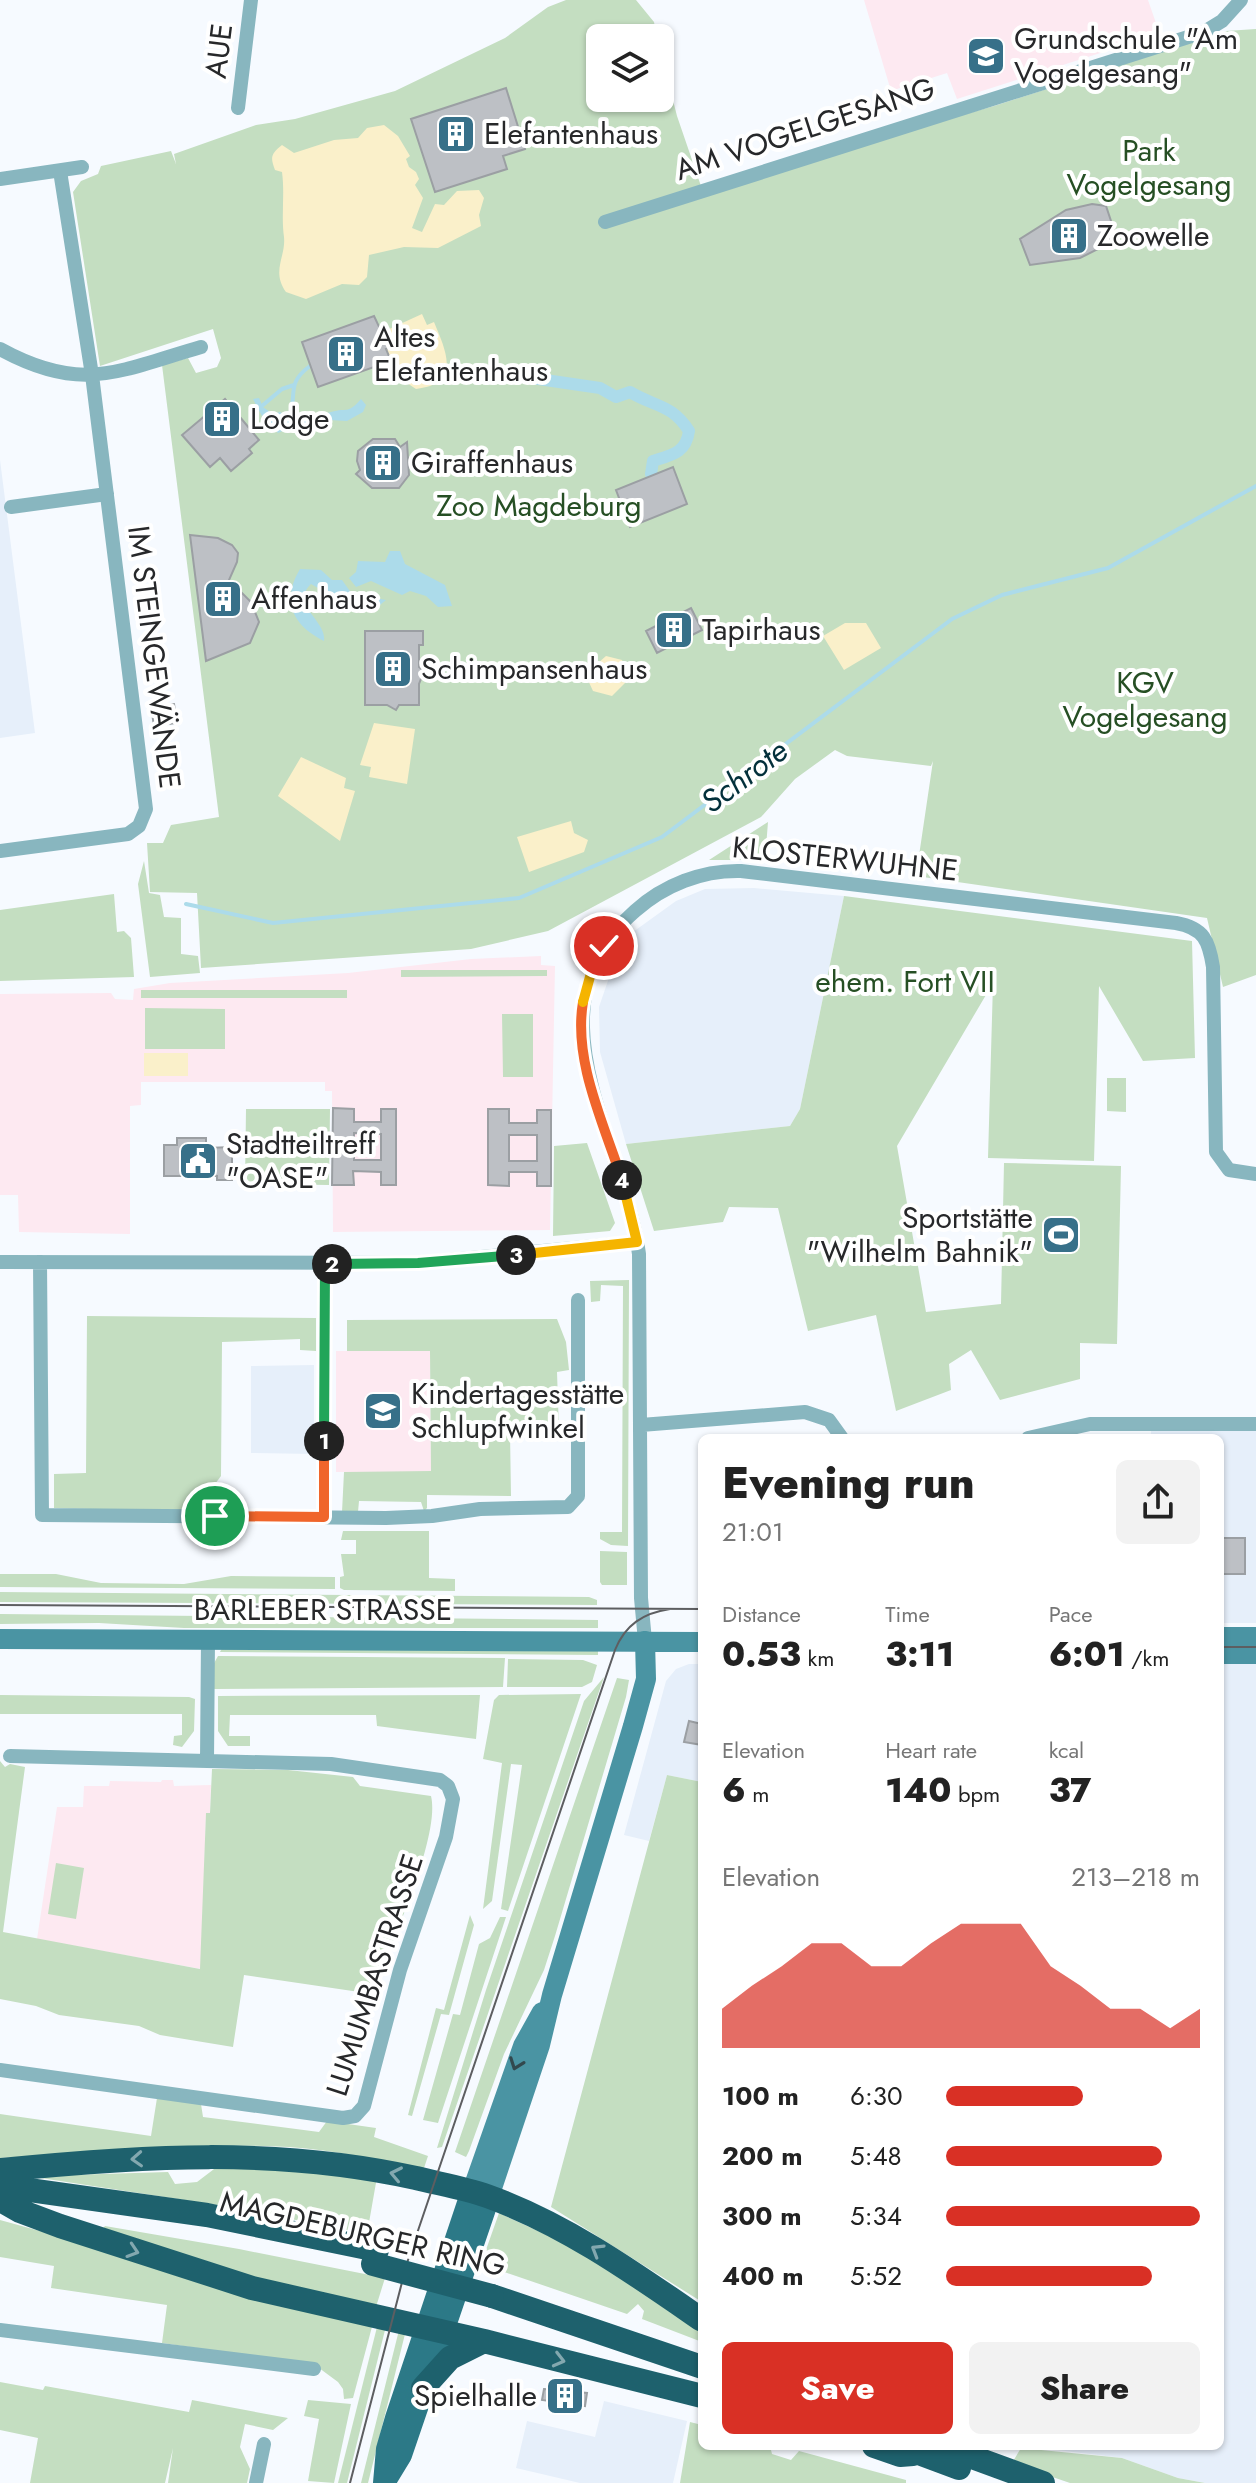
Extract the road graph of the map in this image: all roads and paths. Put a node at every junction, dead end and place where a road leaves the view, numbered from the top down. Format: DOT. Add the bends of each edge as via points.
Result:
graph roads {
  1 [pos="251,0"];
  2 [pos="1241,0"];
  3 [pos="238,108"];
  4 [pos="82,167"];
  5 [pos="60,171"];
  6 [pos="0,179"];
  7 [pos="605,222"];
  8 [pos="201,347"];
  9 [pos="0,349"];
  10 [pos="92,375"];
  11 [pos="107,494"];
  12 [pos="11,507"];
  13 [pos="0,851"];
  14 [pos="1256,1174"];
  15 [pos="637,1242"];
  16 [pos="0,1262"];
  17 [pos="40,1262"];
  18 [pos="325,1264"];
  19 [pos="578,1300"];
  20 [pos="1256,1424"];
  21 [pos="641,1425"];
  22 [pos="839,1434"];
  23 [pos="1046,1434"];
  24 [pos="324,1517"];
  25 [pos="1224,1637"];
  26 [pos="1256,1637"];
  27 [pos="0,1639"];
  28 [pos="208,1640"];
  29 [pos="645,1641"];
  30 [pos="698,1642"];
  31 [pos="1224,1654"];
  32 [pos="1256,1654"];
  33 [pos="10,1756"];
  34 [pos="207,1760"];
  35 [pos="0,2070"];
  36 [pos="0,2170"];
  37 [pos="480,2194"];
  38 [pos="2,2197"];
  39 [pos="494,2288"];
  40 [pos="698,2317"];
  41 [pos="0,2330"];
  42 [pos="434,2330"];
  43 [pos="484,2341"];
  44 [pos="698,2350"];
  45 [pos="698,2365"];
  46 [pos="314,2369"];
  47 [pos="423,2388"];
  48 [pos="698,2395"];
  49 [pos="264,2444"];
  50 [pos="886,2450"];
  51 [pos="914,2450"];
  52 [pos="925,2450"];
  53 [pos="927,2450"];
  54 [pos="384,2482"];
  55 [pos="256,2483"];
  56 [pos="999,2483"];
  57 [pos="1043,2483"];
  1 -- 3 [label="street, AUE"];
  2 -- 7 [label="street, AM VOGELGESANG" via="1204,32"];
  4 -- 5 [label="street"];
  5 -- 6 [label="street"];
  5 -- 10 [label="street, IM STEINGEWÄNDE"];
  8 -- 10 [label="street"];
  9 -- 10 [label="street" via="47,371"];
  10 -- 11 [label="street, IM STEINGEWÄNDE"];
  11 -- 12 [label="street, IM STEINGEWÄNDE"];
  11 -- 13 [label="street, IM STEINGEWÄNDE" via="145,815 128,834"];
  14 -- 15 [label="street, KLOSTERWUHNE" via="1229,1170 1215,1149 1214,984 1209,945 1199,930 757,872 721,872 673,886 633,912 604,946 584,997 580,1028 585,1065 630,1203"];
  15 -- 18 [label="street" via="458,1261"];
  15 -- 21 [label="street, KLOSTERWUHNE"];
  16 -- 17 [label="street"];
  17 -- 18 [label="street"];
  17 -- 24 [label="street" via="42,1515"];
  18 -- 24 [label="street"];
  19 -- 24 [label="street" via="574,1504 409,1518"];
  20 -- 23 [label="street" via="1090,1424"];
  21 -- 22 [label="street" via="800,1411 829,1420"];
  21 -- 29 [label="street, KLOSTERWUHNE"];
  25 -- 26 [label="main road"];
  27 -- 28 [label="main road, BARLEBER STRASSE"];
  28 -- 29 [label="main road, BARLEBER STRASSE"];
  28 -- 34 [label="street"];
  29 -- 30 [label="main road, BARLEBER STRASSE"];
  29 -- 37 [label="main road" via="646,1679 540,2045"];
  31 -- 32 [label="main road"];
  33 -- 34 [label="street, LUMUMBASTRASSE"];
  34 -- 35 [label="street, LUMUMBASTRASSE" via="331,1764 438,1779 451,1789 443,1849 400,1970 361,2112 343,2118"];
  37 -- 36 [label="highway, one-way" via="364,2168 264,2157"];
  40 -- 37 [label="highway, one-way" via="590,2245"];
  37 -- 42 [label="main road"];
  38 -- 39 [label="highway, MAGDEBURGER RING, bridge" via="375,2257"];
  38 -- 42 [label="highway, one-way" via="20,2211 60,2226 252,2288"];
  39 -- 44 [label="highway, MAGDEBURGER RING"];
  39 -- 45 [label="highway, MAGDEBURGER RING"];
  41 -- 46 [label="street"];
  42 -- 43 [label="highway"];
  42 -- 47 [label="main road"];
  42 -- 54 [label="main road" via="387,2449"];
  43 -- 47 [label="highway" via="450,2358"];
  43 -- 48 [label="highway, one-way"];
  47 -- 54 [label="main road" via="401,2455"];
  49 -- 55 [label="street"];
  50 -- 51 [label="highway" via="900,2455"];
  52 -- 56 [label="highway"];
  53 -- 57 [label="highway"];
}
